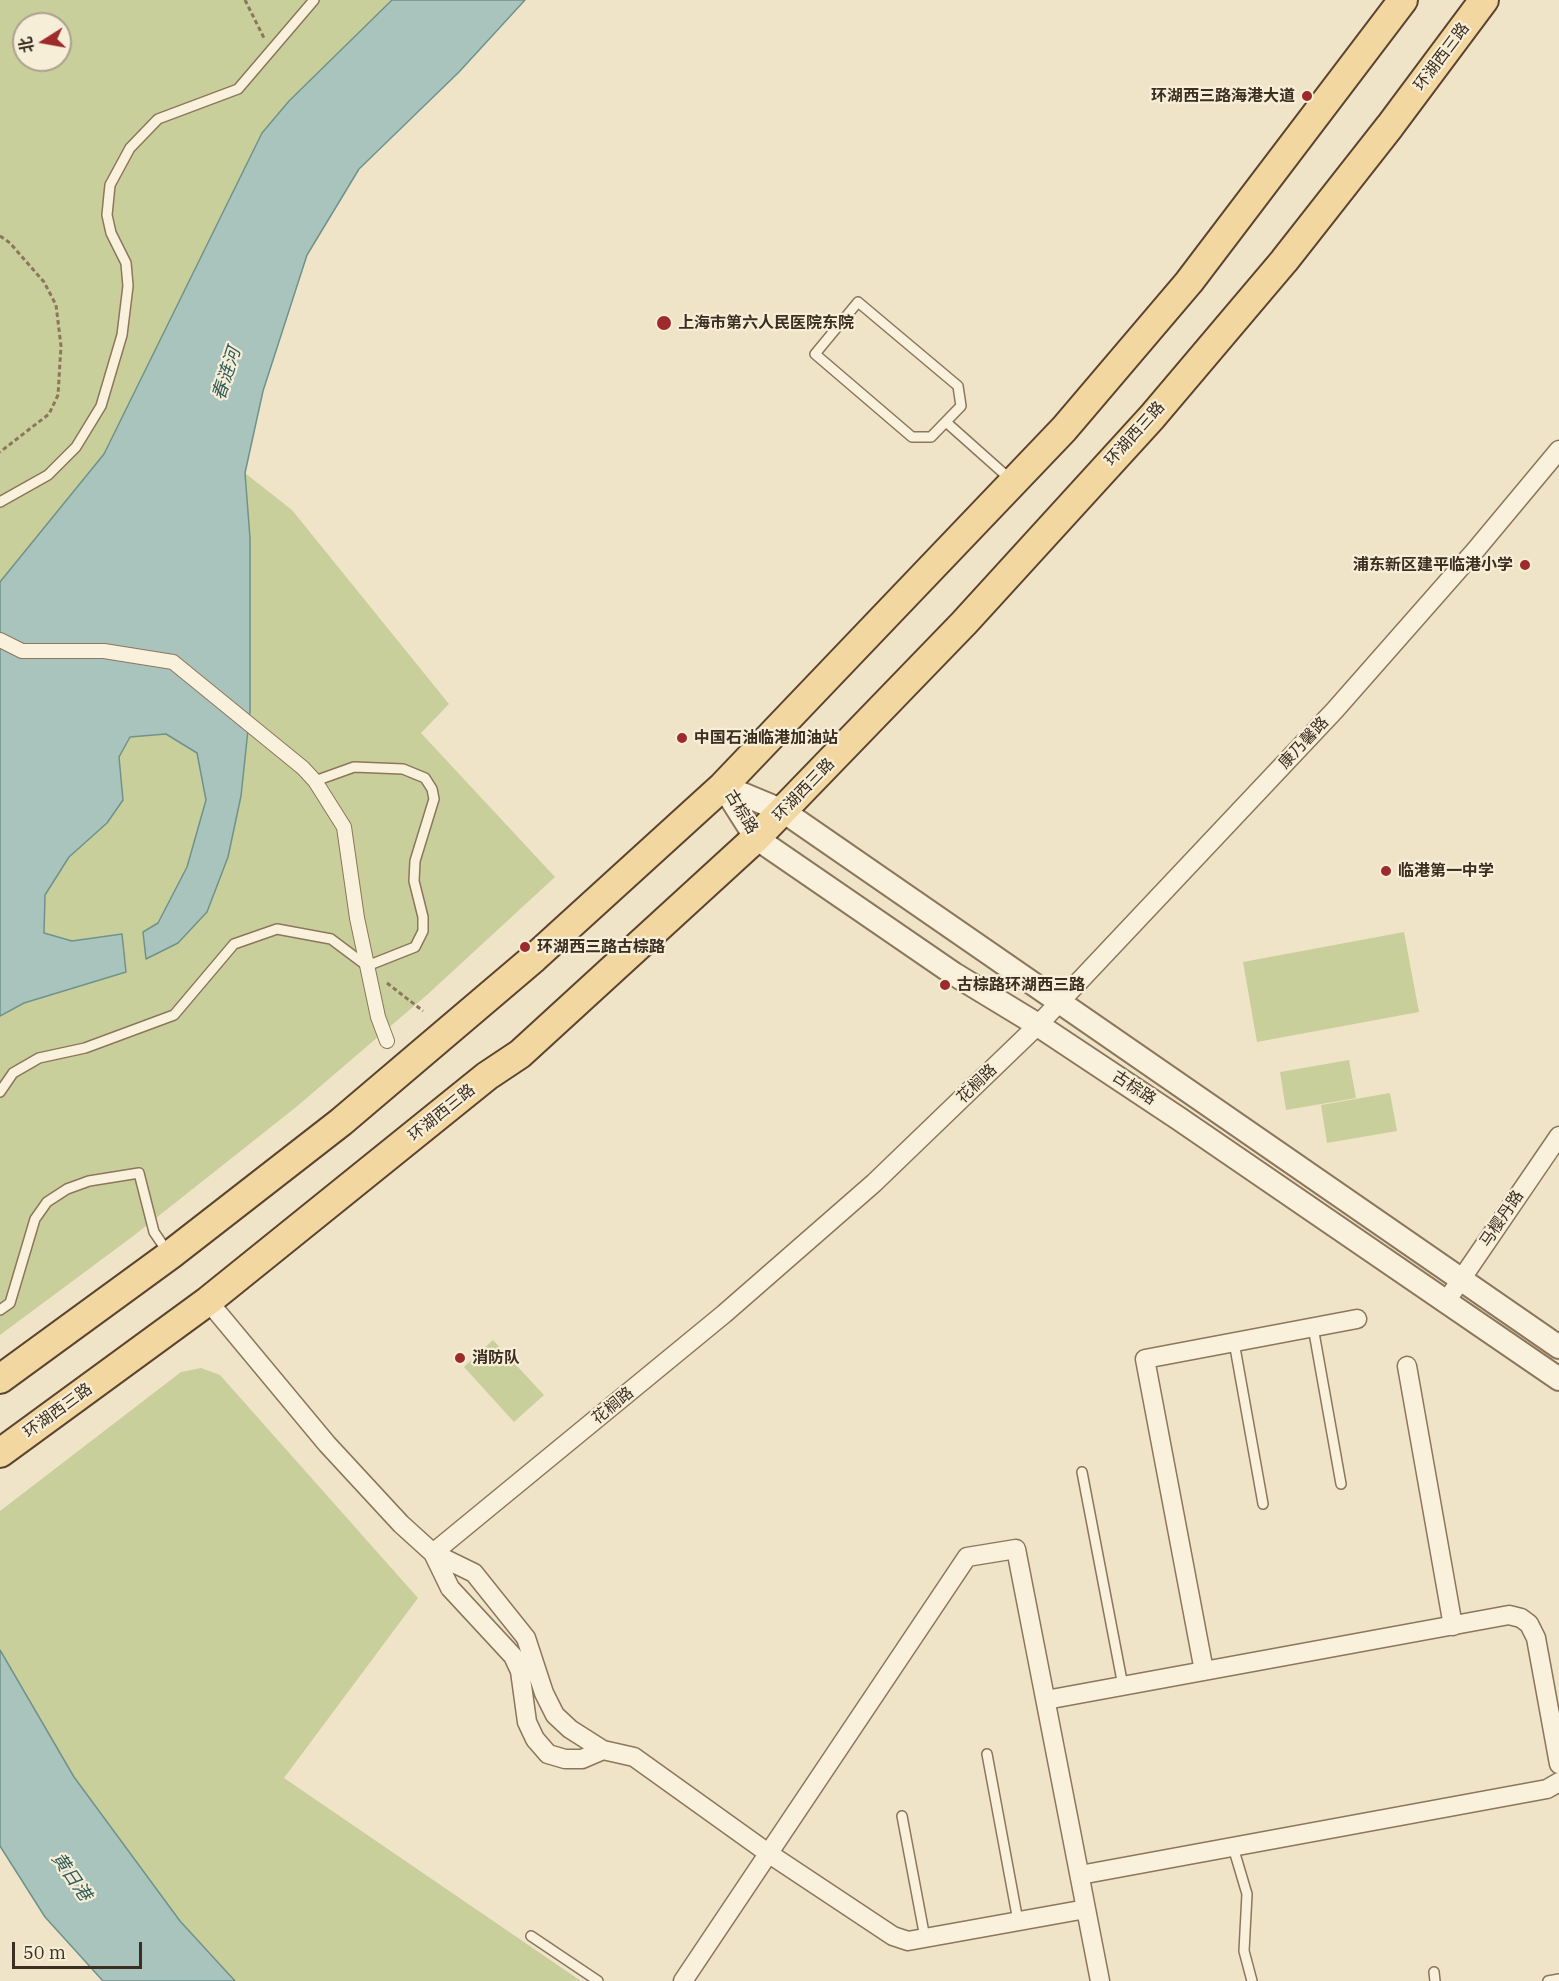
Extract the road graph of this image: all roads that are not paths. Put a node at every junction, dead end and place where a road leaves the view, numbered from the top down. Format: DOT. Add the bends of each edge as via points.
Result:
graph roads {
  1 [pos="314,0"];
  2 [pos="1403,0"];
  3 [pos="1485,0"];
  4 [pos="946,422"];
  5 [pos="1559,450"];
  6 [pos="1014,483"];
  7 [pos="0,502"];
  8 [pos="0,640"];
  9 [pos="315,781"];
  10 [pos="723,786"];
  11 [pos="783,811"];
  12 [pos="756,838"];
  13 [pos="367,966"];
  14 [pos="1062,1002"];
  15 [pos="1038,1025"];
  16 [pos="387,1041"];
  17 [pos="0,1092"];
  18 [pos="1559,1136"];
  19 [pos="170,1256"];
  20 [pos="1461,1280"];
  21 [pos="208,1301"];
  22 [pos="1445,1303"];
  23 [pos="0,1310"];
  24 [pos="1357,1319"];
  25 [pos="1313,1327"];
  26 [pos="1233,1342"];
  27 [pos="1559,1347"];
  28 [pos="1407,1366"];
  29 [pos="0,1379"];
  30 [pos="1559,1379"];
  31 [pos="0,1453"];
  32 [pos="1082,1472"];
  33 [pos="1341,1484"];
  34 [pos="1263,1504"];
  35 [pos="433,1553"];
  36 [pos="1453,1626"];
  37 [pos="1204,1671"];
  38 [pos="1123,1686"];
  39 [pos="1046,1700"];
  40 [pos="603,1750"];
  41 [pos="987,1754"];
  42 [pos="1559,1764"];
  43 [pos="1559,1782"];
  44 [pos="903,1815"];
  45 [pos="1233,1847"];
  46 [pos="768,1853"];
  47 [pos="1080,1875"];
  48 [pos="1086,1909"];
  49 [pos="1018,1921"];
  50 [pos="531,1936"];
  51 [pos="925,1938"];
  52 [pos="1559,1979"];
  53 [pos="598,1981"];
  54 [pos="683,1981"];
  55 [pos="1100,1981"];
  56 [pos="1252,1981"];
  57 [pos="1548,1981"];
  1 -- 7 [label="lane" via="238,89 158,119 130,148 110,185 107,215 111,233 126,262 128,286 122,335 101,406 75,447 48,475"];
  2 -- 6 [label="main road" via="1189,282"];
  3 -- 11 [label="main road, 环湖西三路" via="1284,261 1152,417 964,623"];
  4 -- 4 [label="lane" via="961,406 958,386 858,302 815,354 912,437 931,437"];
  4 -- 6 [label="lane"];
  5 -- 14 [label="street, 康乃馨路" via="1335,710"];
  6 -- 10 [label="main road"];
  8 -- 9 [label="street" via="22,651 104,651 173,662"];
  9 -- 13 [label="street" via="344,827"];
  9 -- 13 [label="lane" via="354,767 403,769 425,778 432,789 434,799 415,861 414,880 423,931 415,947"];
  10 -- 11 [label="street, 古棕路"];
  10 -- 12 [label="street, 古棕路"];
  10 -- 19 [label="main road" via="481,1003 341,1122"];
  11 -- 12 [label="main road, 环湖西三路"];
  11 -- 14 [label="street, 古棕路"];
  12 -- 15 [label="street, 古棕路" via="954,974"];
  12 -- 21 [label="main road, 环湖西三路" via="520,1054 487,1076"];
  13 -- 16 [label="street"];
  13 -- 17 [label="lane" via="331,939 277,929 234,944 174,1015 86,1048 39,1058 13,1072"];
  14 -- 15 [label="street, 康乃馨路"];
  14 -- 20 [label="street, 古棕路"];
  15 -- 22 [label="street, 古棕路"];
  15 -- 35 [label="street, 花榈路" via="874,1183 724,1314"];
  18 -- 20 [label="street, 马樱丹路"];
  19 -- 23 [label="lane" via="154,1232 139,1173 89,1181 47,1202 35,1219 10,1303"];
  19 -- 29 [label="main road"];
  20 -- 22 [label="street, 马樱丹路"];
  20 -- 27 [label="street, 古棕路"];
  21 -- 31 [label="main road, 环湖西三路"];
  21 -- 35 [label="street" via="327,1444"];
  22 -- 30 [label="street, 古棕路"];
  24 -- 25 [label="street"];
  25 -- 26 [label="street"];
  25 -- 33 [label="lane"];
  26 -- 34 [label="lane"];
  26 -- 37 [label="street" via="1145,1359"];
  28 -- 36 [label="street"];
  32 -- 38 [label="lane"];
  35 -- 40 [label="street" via="474,1573 526,1638 555,1715"];
  35 -- 40 [label="street" via="450,1588 513,1656 520,1671 527,1722 535,1739 548,1754 565,1759 582,1759"];
  36 -- 37 [label="street"];
  36 -- 42 [label="street" via="1509,1615 1529,1624 1536,1638"];
  37 -- 38 [label="street"];
  38 -- 39 [label="street"];
  39 -- 46 [label="street" via="1016,1549 967,1557"];
  39 -- 47 [label="street"];
  40 -- 46 [label="street" via="634,1757"];
  41 -- 49 [label="lane"];
  43 -- 45 [label="street" via="1547,1789"];
  44 -- 51 [label="lane"];
  45 -- 47 [label="street"];
  45 -- 56 [label="lane" via="1247,1894 1244,1951"];
  46 -- 51 [label="street" via="892,1936 908,1941"];
  46 -- 54 [label="street"];
  47 -- 48 [label="street"];
  48 -- 49 [label="street"];
  48 -- 55 [label="street"];
  49 -- 51 [label="street"];
  50 -- 53 [label="lane"];
  52 -- 57 [label="lane"];
}
